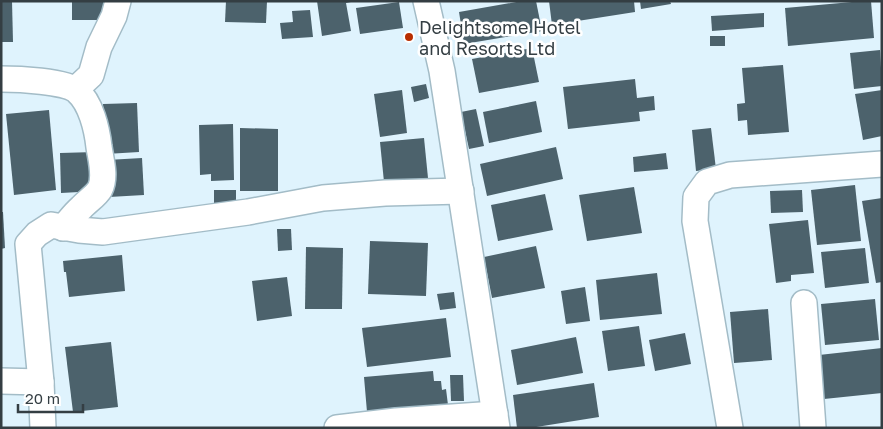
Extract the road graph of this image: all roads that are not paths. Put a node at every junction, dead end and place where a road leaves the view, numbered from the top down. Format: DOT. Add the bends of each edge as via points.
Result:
graph roads {
  1 [pos="118,1"];
  2 [pos="426,1"];
  3 [pos="1,79"];
  4 [pos="76,90"];
  5 [pos="882,164"];
  6 [pos="461,191"];
  7 [pos="63,228"];
  8 [pos="804,303"];
  9 [pos="1,381"];
  10 [pos="41,382"];
  11 [pos="496,421"];
  12 [pos="43,428"];
  13 [pos="337,428"];
  14 [pos="730,428"];
  15 [pos="814,428"];
  1 -- 4 [label="street" via="91,75"];
  2 -- 6 [label="street" via="442,70"];
  3 -- 4 [label="street" via="58,84"];
  4 -- 7 [label="street" via="88,107 97,132 103,179 99,190"];
  5 -- 14 [label="street" via="730,176 707,182 696,197 695,221"];
  6 -- 7 [label="street" via="323,198 103,232"];
  6 -- 11 [label="street"];
  7 -- 10 [label="street" via="51,225 28,244"];
  8 -- 15 [label="street"];
  9 -- 10 [label="street"];
  10 -- 12 [label="street"];
  11 -- 13 [label="street" via="396,421"];
}
